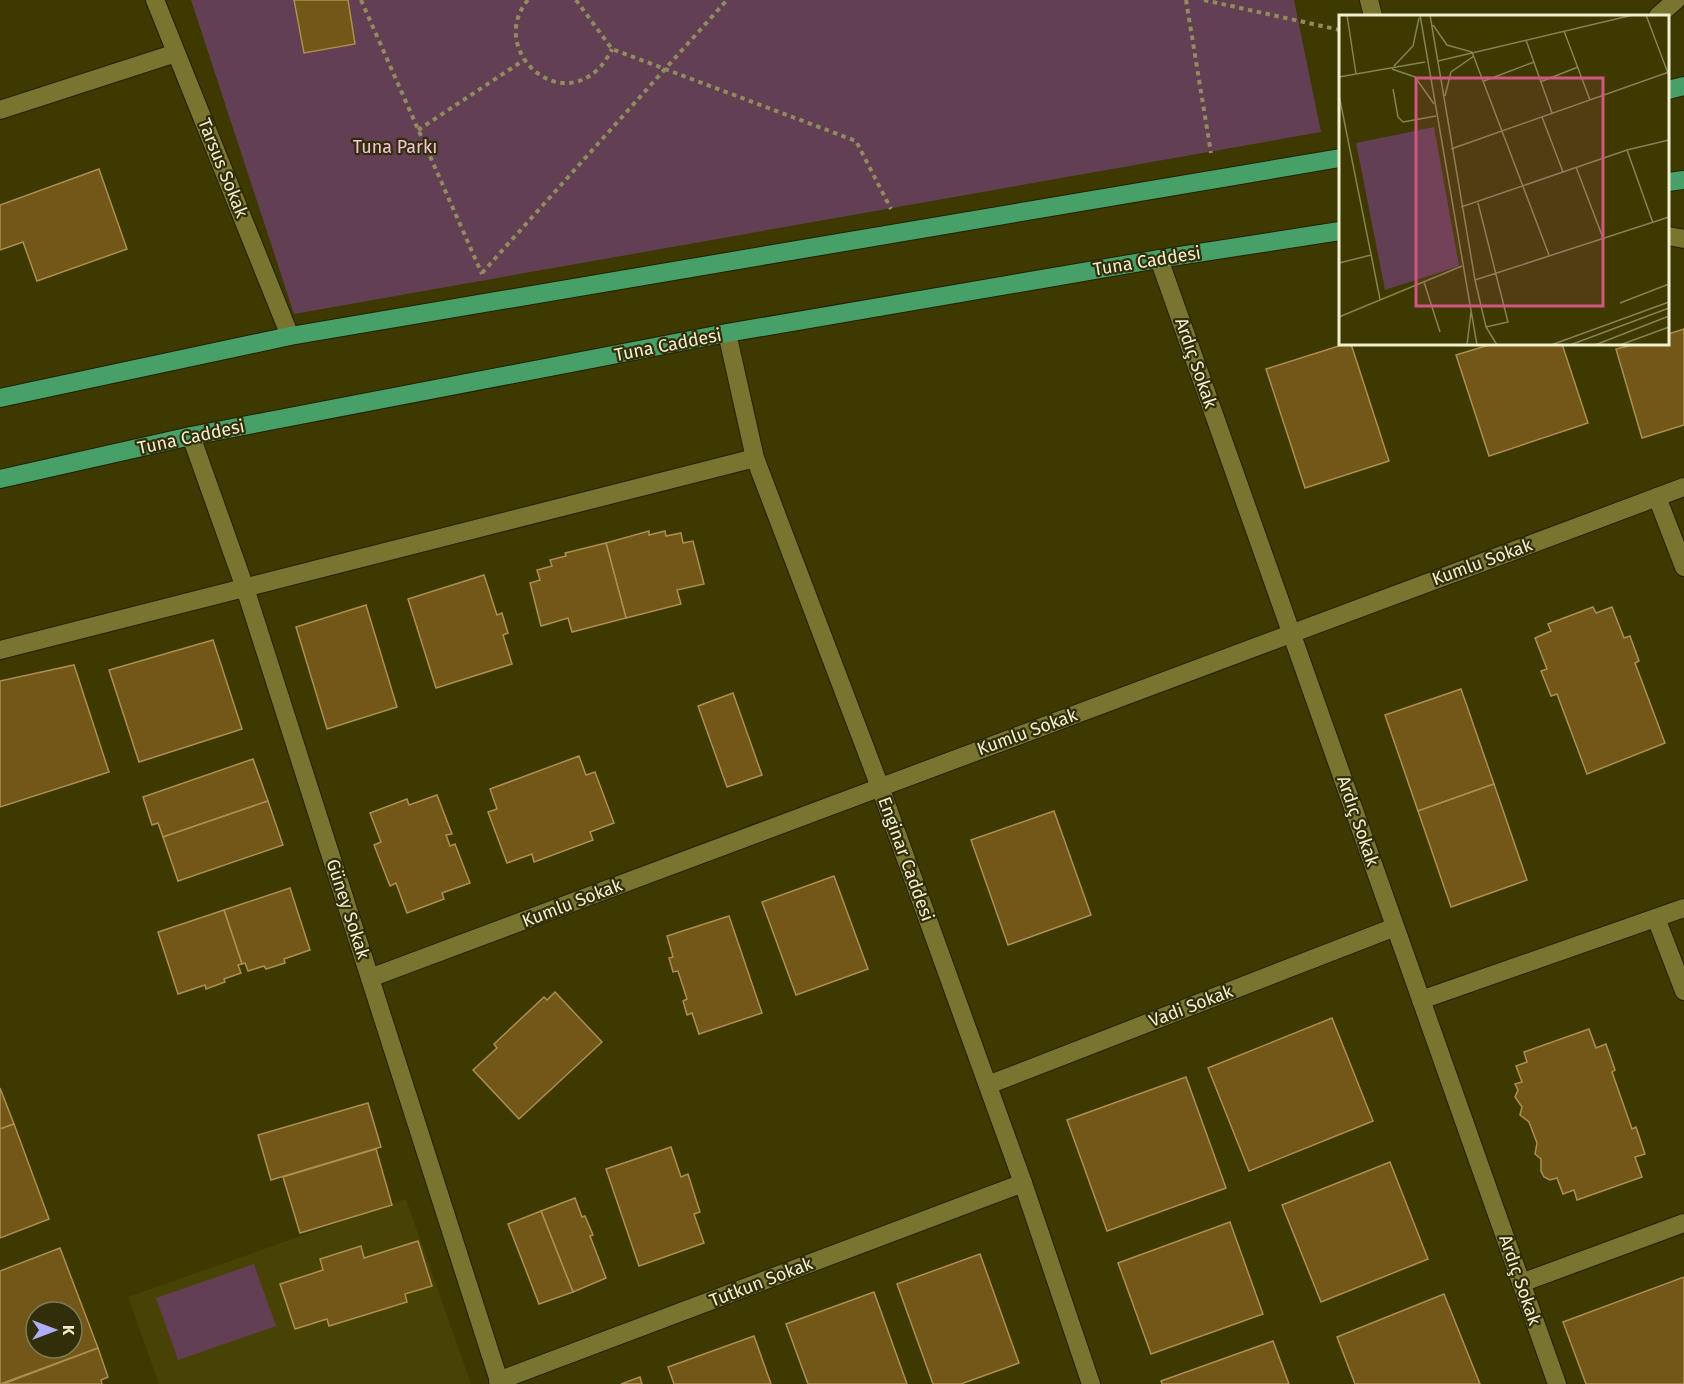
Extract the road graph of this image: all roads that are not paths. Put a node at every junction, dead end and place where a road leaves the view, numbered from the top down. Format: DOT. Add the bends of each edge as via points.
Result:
graph roads {
  1 [pos="155,0"];
  2 [pos="1369,0"];
  3 [pos="1676,0"];
  4 [pos="1373,15"];
  5 [pos="1659,15"];
  6 [pos="176,53"];
  7 [pos="1684,86"];
  8 [pos="1669,90"];
  9 [pos="0,110"];
  10 [pos="1339,158"];
  11 [pos="1684,180"];
  12 [pos="1669,182"];
  13 [pos="1339,231"];
  14 [pos="1669,236"];
  15 [pos="1684,239"];
  16 [pos="1160,259"];
  17 [pos="727,333"];
  18 [pos="290,336"];
  19 [pos="0,398"];
  20 [pos="191,436"];
  21 [pos="755,459"];
  22 [pos="0,479"];
  23 [pos="1684,487"];
  24 [pos="1657,497"];
  25 [pos="1684,567"];
  26 [pos="245,588"];
  27 [pos="1292,633"];
  28 [pos="0,650"];
  29 [pos="880,787"];
  30 [pos="1684,909"];
  31 [pos="1656,918"];
  32 [pos="1395,927"];
  33 [pos="370,978"];
  34 [pos="1684,991"];
  35 [pos="1421,1000"];
  36 [pos="988,1085"];
  37 [pos="1023,1183"];
  38 [pos="1684,1223"];
  39 [pos="1521,1283"];
  40 [pos="499,1382"];
  41 [pos="1091,1384"];
  42 [pos="1557,1384"];
  1 -- 6 [label="street, Tarsus Sokak"];
  2 -- 4 [label="street"];
  3 -- 5 [label="street"];
  6 -- 9 [label="street"];
  6 -- 18 [label="street, Tarsus Sokak"];
  7 -- 8 [label="main road"];
  10 -- 18 [label="main road"];
  11 -- 12 [label="main road"];
  13 -- 16 [label="main road, Tuna Caddesi"];
  14 -- 15 [label="street"];
  16 -- 17 [label="main road, Tuna Caddesi"];
  16 -- 27 [label="street, Ardıç Sokak"];
  17 -- 20 [label="main road, Tuna Caddesi"];
  17 -- 21 [label="street, Enginar Caddesi"];
  18 -- 19 [label="main road"];
  20 -- 22 [label="main road, Tuna Caddesi"];
  20 -- 26 [label="street, Güney Sokak"];
  21 -- 26 [label="street"];
  21 -- 29 [label="street, Enginar Caddesi"];
  23 -- 24 [label="street, Kumlu Sokak"];
  24 -- 25 [label="street"];
  24 -- 27 [label="street, Kumlu Sokak"];
  26 -- 28 [label="street"];
  26 -- 33 [label="street, Güney Sokak"];
  27 -- 29 [label="street, Kumlu Sokak"];
  27 -- 32 [label="street, Ardıç Sokak"];
  29 -- 33 [label="street, Kumlu Sokak"];
  29 -- 36 [label="street, Enginar Caddesi"];
  30 -- 31 [label="street"];
  31 -- 34 [label="street"];
  31 -- 35 [label="street"];
  32 -- 35 [label="street, Ardıç Sokak"];
  32 -- 36 [label="street, Vadi Sokak"];
  33 -- 40 [label="street, Güney Sokak"];
  35 -- 39 [label="street, Ardıç Sokak"];
  36 -- 37 [label="street, Enginar Caddesi"];
  37 -- 40 [label="street, Tutkun Sokak"];
  37 -- 41 [label="street, Enginar Caddesi"];
  38 -- 39 [label="street"];
  39 -- 42 [label="street, Ardıç Sokak"];
}
